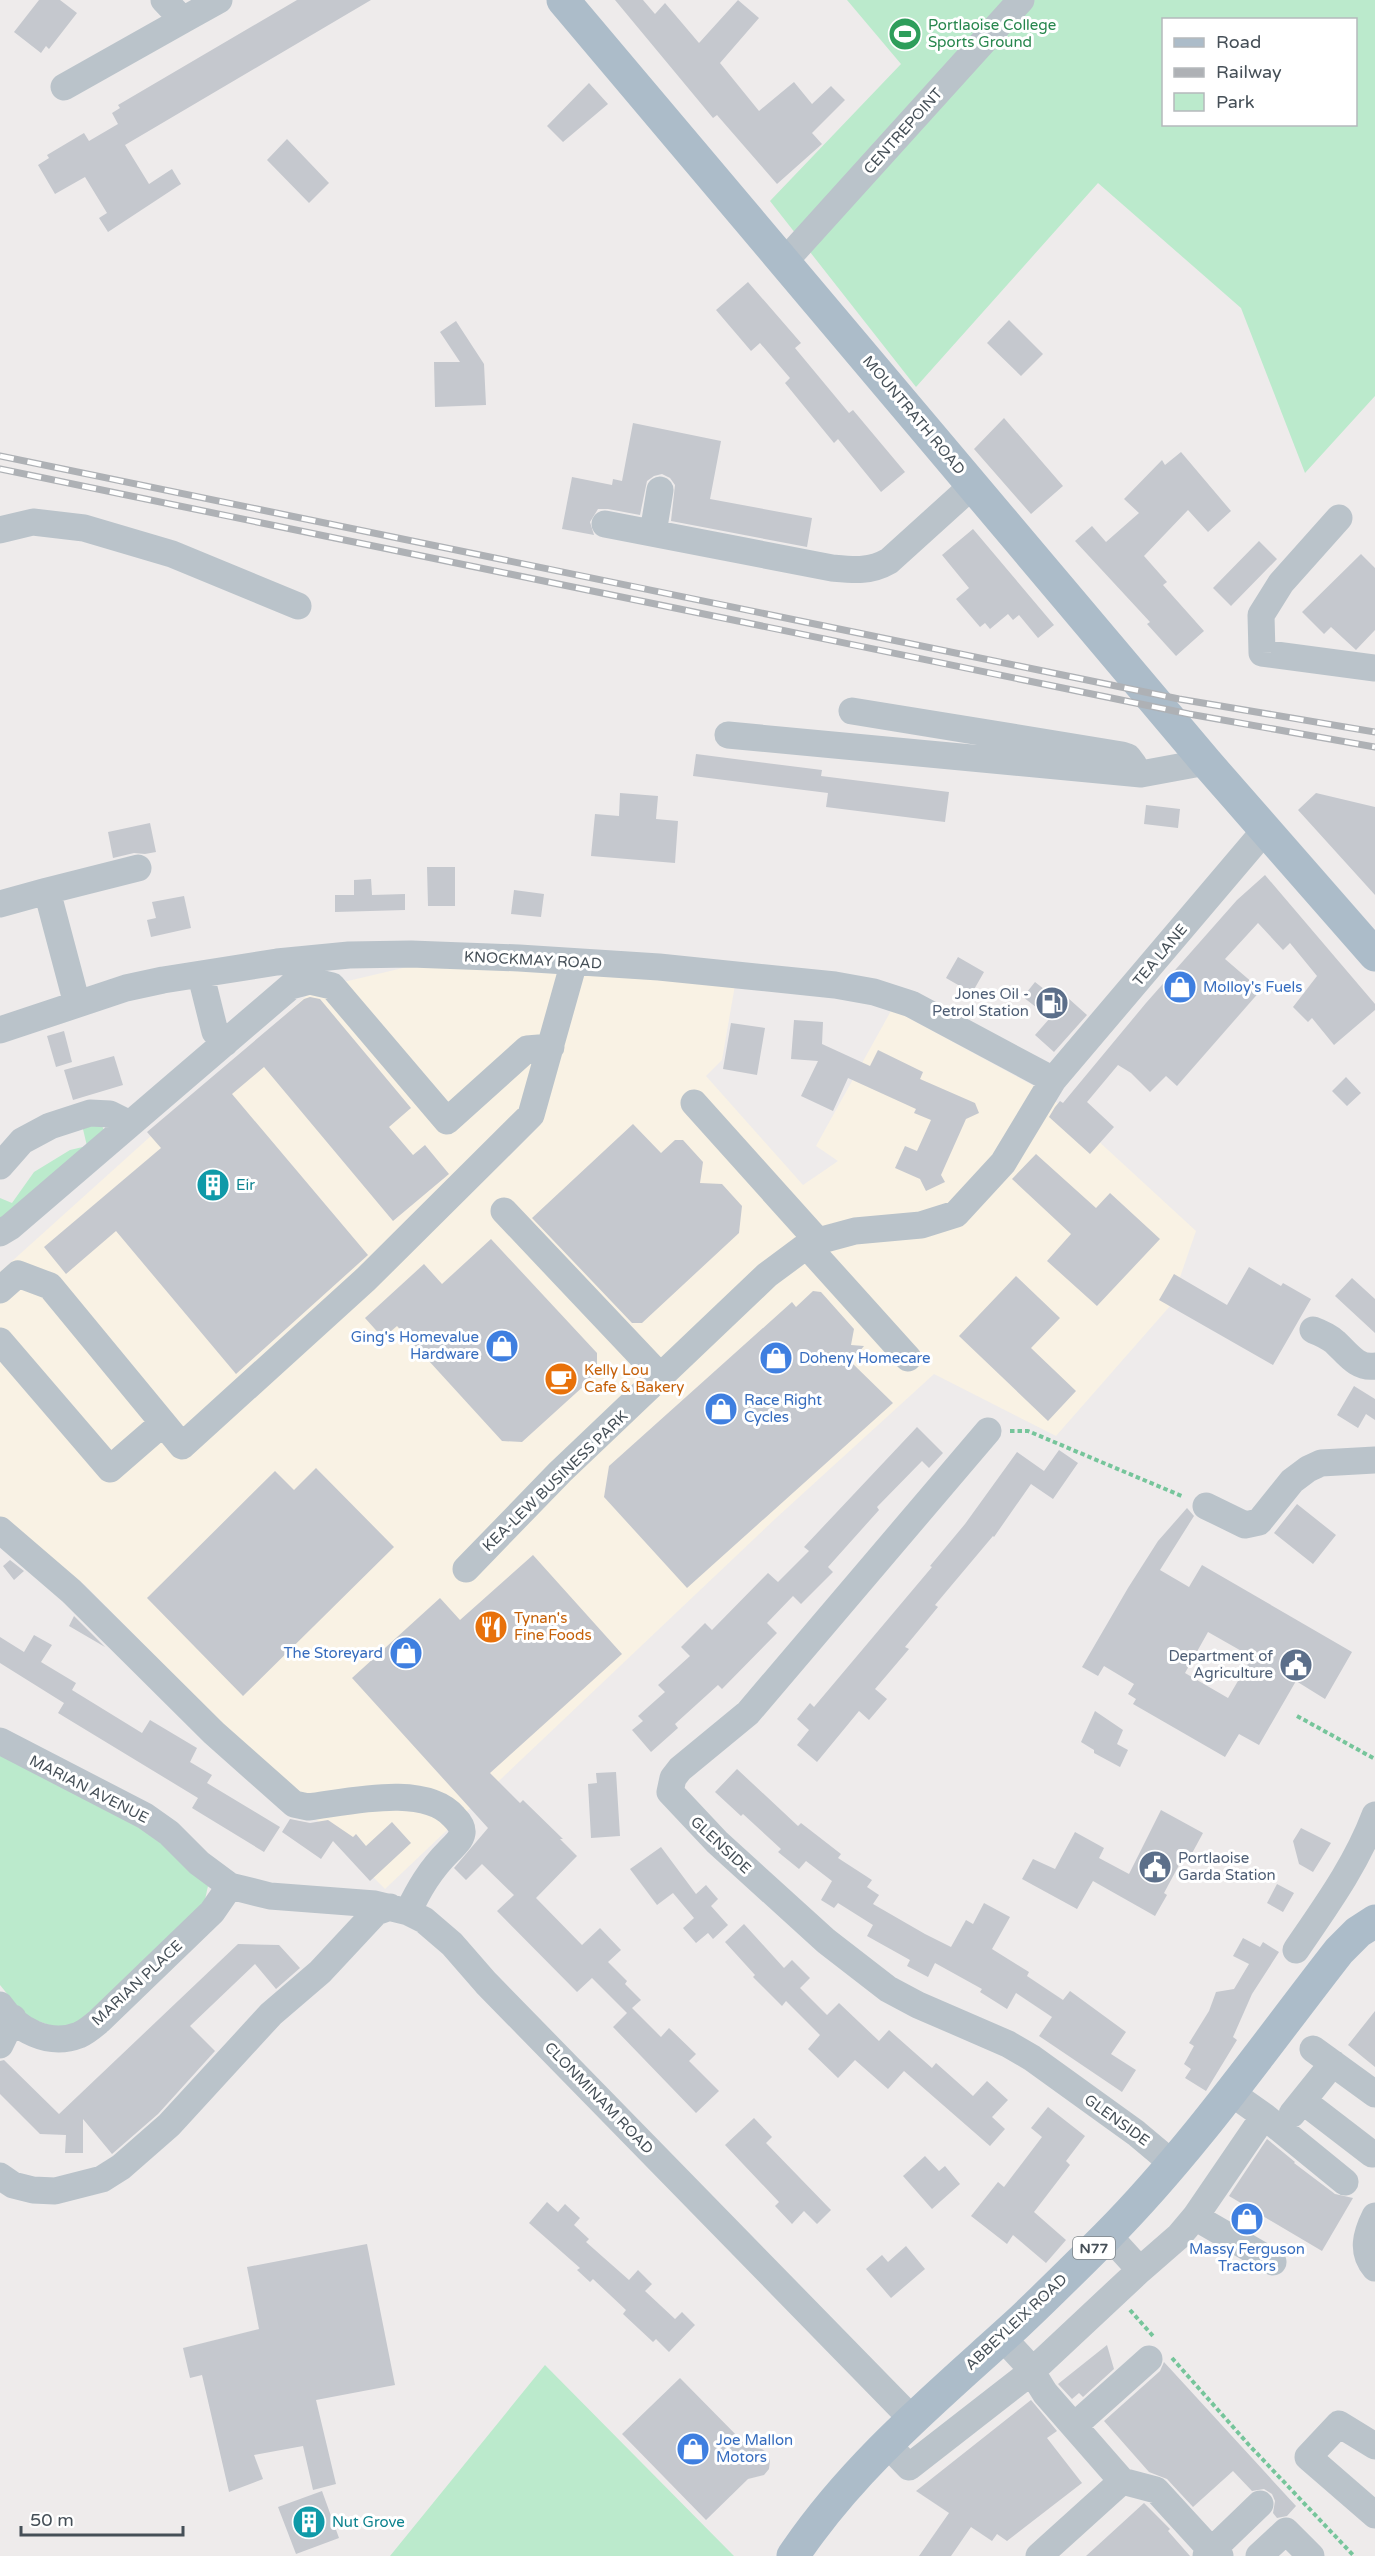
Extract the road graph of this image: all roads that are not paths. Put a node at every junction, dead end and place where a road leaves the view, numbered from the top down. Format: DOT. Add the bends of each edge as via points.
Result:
graph roads {
  1 [pos="164,0"];
  2 [pos="219,0"];
  3 [pos="563,0"];
  4 [pos="1021,0"];
  5 [pos="183,20"];
  6 [pos="64,87"];
  7 [pos="785,261"];
  8 [pos="973,485"];
  9 [pos="660,490"];
  10 [pos="1340,518"];
  11 [pos="604,524"];
  12 [pos="0,530"];
  13 [pos="653,533"];
  14 [pos="298,606"];
  15 [pos="1375,668"];
  16 [pos="852,711"];
  17 [pos="728,735"];
  18 [pos="1206,762"];
  19 [pos="1141,774"];
  20 [pos="1266,829"];
  21 [pos="138,868"];
  22 [pos="47,891"];
  23 [pos="0,904"];
  24 [pos="1375,955"];
  25 [pos="574,962"];
  26 [pos="203,974"];
  27 [pos="77,1004"];
  28 [pos="0,1030"];
  29 [pos="225,1043"];
  30 [pos="551,1047"];
  31 [pos="1053,1080"];
  32 [pos="694,1103"];
  33 [pos="130,1124"];
  34 [pos="0,1166"];
  35 [pos="504,1210"];
  36 [pos="0,1233"];
  37 [pos="812,1243"];
  38 [pos="0,1290"];
  39 [pos="1313,1330"];
  40 [pos="0,1341"];
  41 [pos="908,1358"];
  42 [pos="1375,1366"];
  43 [pos="662,1378"];
  44 [pos="163,1423"];
  45 [pos="988,1431"];
  46 [pos="1375,1460"];
  47 [pos="1206,1506"];
  48 [pos="0,1530"];
  49 [pos="466,1569"];
  50 [pos="0,1741"];
  51 [pos="1375,1818"];
  52 [pos="230,1886"];
  53 [pos="399,1909"];
  54 [pos="1375,1922"];
  55 [pos="1296,1950"];
  56 [pos="6,2011"];
  57 [pos="0,2045"];
  58 [pos="1230,2092"];
  59 [pos="1375,2094"];
  60 [pos="1264,2116"];
  61 [pos="1372,2154"];
  62 [pos="1173,2164"];
  63 [pos="0,2176"];
  64 [pos="1345,2182"];
  65 [pos="1375,2216"];
  66 [pos="1195,2217"];
  67 [pos="1108,2235"];
  68 [pos="1272,2262"];
  69 [pos="1375,2268"];
  70 [pos="1140,2270"];
  71 [pos="1002,2337"];
  72 [pos="1158,2351"];
  73 [pos="1031,2372"];
  74 [pos="912,2419"];
  75 [pos="1074,2426"];
  76 [pos="886,2443"];
  77 [pos="1375,2446"];
  78 [pos="1122,2481"];
  79 [pos="1260,2504"];
  80 [pos="1375,2515"];
  81 [pos="1212,2554"];
  82 [pos="793,2556"];
  83 [pos="1039,2556"];
  84 [pos="1259,2556"];
  85 [pos="1311,2556"];
  1 -- 5 [label="street"];
  2 -- 5 [label="street"];
  3 -- 7 [label="main road, MOUNTRATH ROAD"];
  4 -- 7 [label="street, CENTREPOINT"];
  5 -- 6 [label="street"];
  7 -- 8 [label="main road, MOUNTRATH ROAD"];
  8 -- 13 [label="street" via="889,561 860,571"];
  8 -- 18 [label="main road, MOUNTRATH ROAD"];
  9 -- 13 [label="street"];
  10 -- 15 [label="street" via="1281,582 1261,615 1262,653"];
  11 -- 13 [label="street"];
  12 -- 14 [label="street" via="33,522 84,528 172,554"];
  16 -- 19 [label="street" via="1122,755"];
  17 -- 19 [label="street"];
  18 -- 19 [label="street"];
  18 -- 20 [label="main road, MOUNTRATH ROAD"];
  20 -- 24 [label="main road, MOUNTRATH ROAD"];
  20 -- 31 [label="street, TEA LANE"];
  21 -- 22 [label="street"];
  22 -- 23 [label="street"];
  22 -- 27 [label="street"];
  25 -- 26 [label="street, KNOCKMAY ROAD" via="348,955"];
  25 -- 30 [label="street"];
  25 -- 31 [label="street, KNOCKMAY ROAD" via="659,967 874,992 911,1005"];
  26 -- 27 [label="street, KNOCKMAY ROAD" via="126,988"];
  26 -- 29 [label="street" via="214,1032"];
  27 -- 28 [label="street, KNOCKMAY ROAD"];
  29 -- 30 [label="street" via="291,986 310,981 332,986 447,1121 527,1049"];
  29 -- 33 [label="street"];
  30 -- 44 [label="street" via="531,1115 366,1279 182,1446"];
  31 -- 37 [label="street, KEA-LEW BUSINESS PARK" via="1003,1163 956,1214 921,1225 855,1231"];
  32 -- 37 [label="street"];
  33 -- 34 [label="street" via="110,1114 90,1113 50,1126 22,1141"];
  33 -- 36 [label="street"];
  35 -- 43 [label="street"];
  37 -- 41 [label="street"];
  37 -- 43 [label="street, KEA-LEW BUSINESS PARK" via="767,1275"];
  38 -- 44 [label="street" via="18,1274 50,1286"];
  39 -- 42 [label="street" via="1333,1340 1354,1361"];
  40 -- 44 [label="street" via="110,1469"];
  43 -- 49 [label="street, KEA-LEW BUSINESS PARK" via="560,1472"];
  45 -- 62 [label="street, GLENSIDE" via="747,1713 680,1769 670,1792 734,1858 826,1941 888,1989 1032,2058"];
  46 -- 47 [label="street" via="1321,1463 1308,1469 1285,1488 1259,1522 1245,1525"];
  48 -- 53 [label="street" via="70,1591 260,1776 294,1804 308,1807 398,1797 425,1799 453,1815 462,1834"];
  50 -- 52 [label="street, MARIAN AVENUE" via="145,1816"];
  51 -- 55 [label="street" via="1359,1852"];
  52 -- 53 [label="street, CLONMINAM ROAD" via="270,1896"];
  52 -- 56 [label="street, MARIAN PLACE" via="204,1920 107,2014 81,2034 61,2040 39,2037"];
  53 -- 63 [label="street" via="376,1912 320,1972 271,2014 169,2125 121,2167 102,2179 55,2191 13,2185"];
  53 -- 74 [label="street, CLONMINAM ROAD" via="424,1920 452,1944"];
  54 -- 58 [label="main road, ABBEYLEIX ROAD / N77" via="1339,1951"];
  56 -- 57 [label="street"];
  58 -- 60 [label="street"];
  58 -- 62 [label="main road, ABBEYLEIX ROAD / N77"];
  59 -- 61 [label="street" via="1323,2056 1296,2109"];
  60 -- 64 [label="street"];
  60 -- 66 [label="street"];
  62 -- 67 [label="main road, ABBEYLEIX ROAD / N77"];
  65 -- 69 [label="street" via="1366,2246 1368,2259"];
  66 -- 68 [label="street"];
  66 -- 70 [label="street"];
  67 -- 70 [label="street"];
  67 -- 71 [label="main road, ABBEYLEIX ROAD / N77"];
  70 -- 73 [label="street"];
  71 -- 73 [label="street"];
  71 -- 74 [label="main road, ABBEYLEIX ROAD / N77"];
  72 -- 75 [label="street"];
  73 -- 75 [label="street"];
  73 -- 76 [label="street" via="909,2468"];
  74 -- 76 [label="main road, ABBEYLEIX ROAD / N77"];
  75 -- 78 [label="street"];
  76 -- 82 [label="main road, ABBEYLEIX ROAD / N77"];
  77 -- 80 [label="street" via="1339,2424 1308,2457"];
  78 -- 81 [label="street" via="1156,2490"];
  78 -- 83 [label="street"];
  79 -- 81 [label="street"];
  84 -- 85 [label="street" via="1286,2531"];
}
